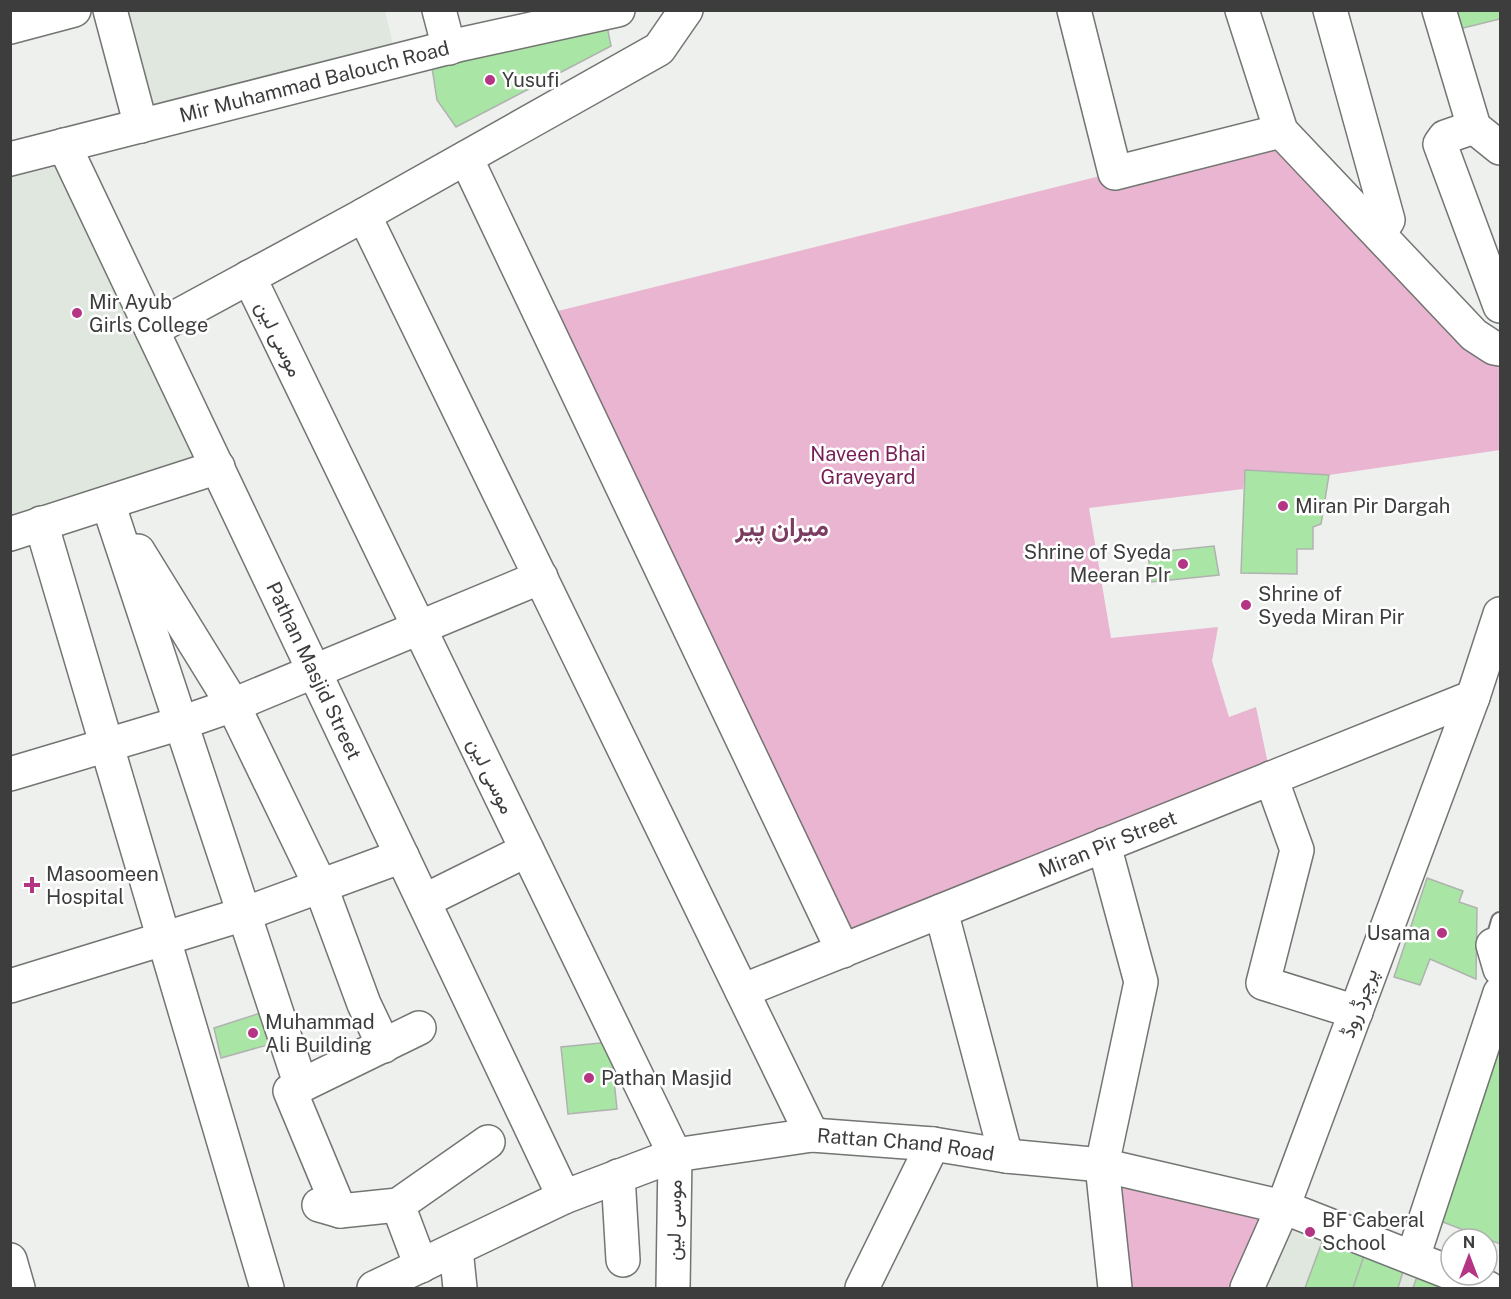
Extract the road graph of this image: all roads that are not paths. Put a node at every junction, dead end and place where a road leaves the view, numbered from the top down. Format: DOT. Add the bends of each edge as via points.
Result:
graph roads {
  1 [pos="74,10"];
  2 [pos="110,10"];
  3 [pos="439,10"];
  4 [pos="686,10"];
  5 [pos="1074,10"];
  6 [pos="1242,10"];
  7 [pos="1330,10"];
  8 [pos="1439,10"];
  9 [pos="607,12"];
  10 [pos="10,27"];
  11 [pos="448,48"];
  12 [pos="141,126"];
  13 [pos="1474,126"];
  14 [pos="1281,131"];
  15 [pos="64,145"];
  16 [pos="1500,148"];
  17 [pos="466,158"];
  18 [pos="10,159"];
  19 [pos="364,215"];
  20 [pos="1379,234"];
  21 [pos="1489,241"];
  22 [pos="249,277"];
  23 [pos="1500,306"];
  24 [pos="152,330"];
  25 [pos="1500,349"];
  26 [pos="218,468"];
  27 [pos="108,503"];
  28 [pos="41,523"];
  29 [pos="10,534"];
  30 [pos="541,577"];
  31 [pos="1500,614"];
  32 [pos="419,628"];
  33 [pos="314,670"];
  34 [pos="1473,697"];
  35 [pos="233,705"];
  36 [pos="181,723"];
  37 [pos="107,745"];
  38 [pos="10,774"];
  39 [pos="1271,778"];
  40 [pos="1104,845"];
  41 [pos="526,850"];
  42 [pos="402,856"];
  43 [pos="320,885"];
  44 [pos="424,901"];
  45 [pos="941,911"];
  46 [pos="243,914"];
  47 [pos="164,940"];
  48 [pos="843,951"];
  49 [pos="10,986"];
  50 [pos="742,991"];
  51 [pos="1500,993"];
  52 [pos="1356,1012"];
  53 [pos="418,1028"];
  54 [pos="384,1046"];
  55 [pos="301,1086"];
  56 [pos="812,1135"];
  57 [pos="488,1142"];
  58 [pos="933,1143"];
  59 [pos="675,1155"];
  60 [pos="1006,1156"];
  61 [pos="1102,1165"];
  62 [pos="618,1176"];
  63 [pos="564,1197"];
  64 [pos="398,1205"];
  65 [pos="1283,1207"];
  66 [pos="456,1249"];
  67 [pos="1413,1257"];
  68 [pos="10,1260"];
  69 [pos="623,1260"];
  70 [pos="421,1266"];
  71 [pos="1439,1268"];
  72 [pos="18,1288"];
  73 [pos="267,1288"];
  74 [pos="374,1288"];
  75 [pos="460,1288"];
  76 [pos="673,1288"];
  77 [pos="862,1288"];
  78 [pos="1115,1288"];
  79 [pos="1247,1288"];
  1 -- 10 [label="street"];
  2 -- 12 [label="street"];
  3 -- 11 [label="street"];
  4 -- 17 [label="street" via="659,49"];
  5 -- 14 [label="street" via="1115,173"];
  6 -- 14 [label="street"];
  7 -- 20 [label="street" via="1388,220"];
  8 -- 13 [label="street"];
  9 -- 11 [label="street, Mir Muhammad Balouch Road"];
  11 -- 12 [label="street, Mir Muhammad Balouch Road"];
  12 -- 15 [label="street, Mir Muhammad Balouch Road"];
  13 -- 16 [label="street"];
  13 -- 21 [label="street" via="1445,137 1440,144"];
  14 -- 20 [label="street"];
  15 -- 18 [label="street, Mir Muhammad Balouch Road"];
  15 -- 24 [label="street, Pathan Masjid Street"];
  17 -- 19 [label="street"];
  17 -- 48 [label="street"];
  19 -- 22 [label="street"];
  19 -- 30 [label="street"];
  20 -- 25 [label="street" via="1474,335"];
  21 -- 23 [label="street"];
  22 -- 24 [label="street"];
  22 -- 32 [label="street, موسی لین"];
  24 -- 26 [label="street, Pathan Masjid Street"];
  26 -- 27 [label="street"];
  26 -- 33 [label="street, Pathan Masjid Street"];
  27 -- 28 [label="street"];
  27 -- 35 [label="street"];
  27 -- 36 [label="street"];
  28 -- 29 [label="street"];
  28 -- 37 [label="street"];
  30 -- 32 [label="street"];
  30 -- 50 [label="street"];
  31 -- 34 [label="street, پرچرڈ روڈ"];
  32 -- 33 [label="street"];
  32 -- 41 [label="street, موسی لین"];
  33 -- 35 [label="street"];
  33 -- 42 [label="street, Pathan Masjid Street"];
  34 -- 39 [label="street, Miran Pir Street"];
  34 -- 52 [label="street, پرچرڈ روڈ"];
  35 -- 36 [label="street"];
  35 -- 43 [label="street"];
  36 -- 37 [label="street"];
  36 -- 46 [label="street"];
  37 -- 38 [label="street"];
  37 -- 47 [label="street"];
  39 -- 40 [label="street, Miran Pir Street"];
  39 -- 52 [label="street" via="1297,850 1263,983"];
  40 -- 45 [label="street, Miran Pir Street"];
  40 -- 61 [label="street" via="1141,982"];
  41 -- 44 [label="street"];
  41 -- 59 [label="street, موسی لین"];
  42 -- 43 [label="street"];
  42 -- 44 [label="street, Pathan Masjid Street"];
  43 -- 46 [label="street"];
  43 -- 54 [label="street" via="364,1004"];
  44 -- 63 [label="street, Pathan Masjid Street"];
  45 -- 48 [label="street, Miran Pir Street"];
  45 -- 60 [label="street"];
  46 -- 47 [label="street"];
  46 -- 55 [label="street"];
  47 -- 49 [label="street"];
  47 -- 73 [label="street"];
  48 -- 50 [label="street, Miran Pir Street"];
  50 -- 56 [label="street"];
  51 -- 67 [label="street"];
  52 -- 65 [label="street, پرچرڈ روڈ"];
  53 -- 54 [label="street"];
  54 -- 55 [label="street"];
  55 -- 64 [label="street" via="290,1091 328,1207"];
  56 -- 58 [label="street, Rattan Chand Road"];
  56 -- 59 [label="street, Rattan Chand Road"];
  57 -- 64 [label="street"];
  58 -- 60 [label="street, Rattan Chand Road"];
  58 -- 77 [label="street"];
  59 -- 62 [label="street, Rattan Chand Road"];
  59 -- 76 [label="street, موسی لین"];
  60 -- 61 [label="street, Rattan Chand Road"];
  61 -- 65 [label="street, Rattan Chand Road"];
  61 -- 78 [label="street"];
  62 -- 63 [label="street, Rattan Chand Road"];
  62 -- 69 [label="street"];
  63 -- 66 [label="street, Rattan Chand Road"];
  64 -- 70 [label="street"];
  65 -- 67 [label="street, Rattan Chand Road"];
  65 -- 79 [label="street, پرچرڈ روڈ"];
  66 -- 70 [label="street, Rattan Chand Road"];
  66 -- 75 [label="street"];
  67 -- 71 [label="street, Rattan Chand Road"];
  68 -- 72 [label="street"];
  70 -- 74 [label="street, Rattan Chand Road"];
}
